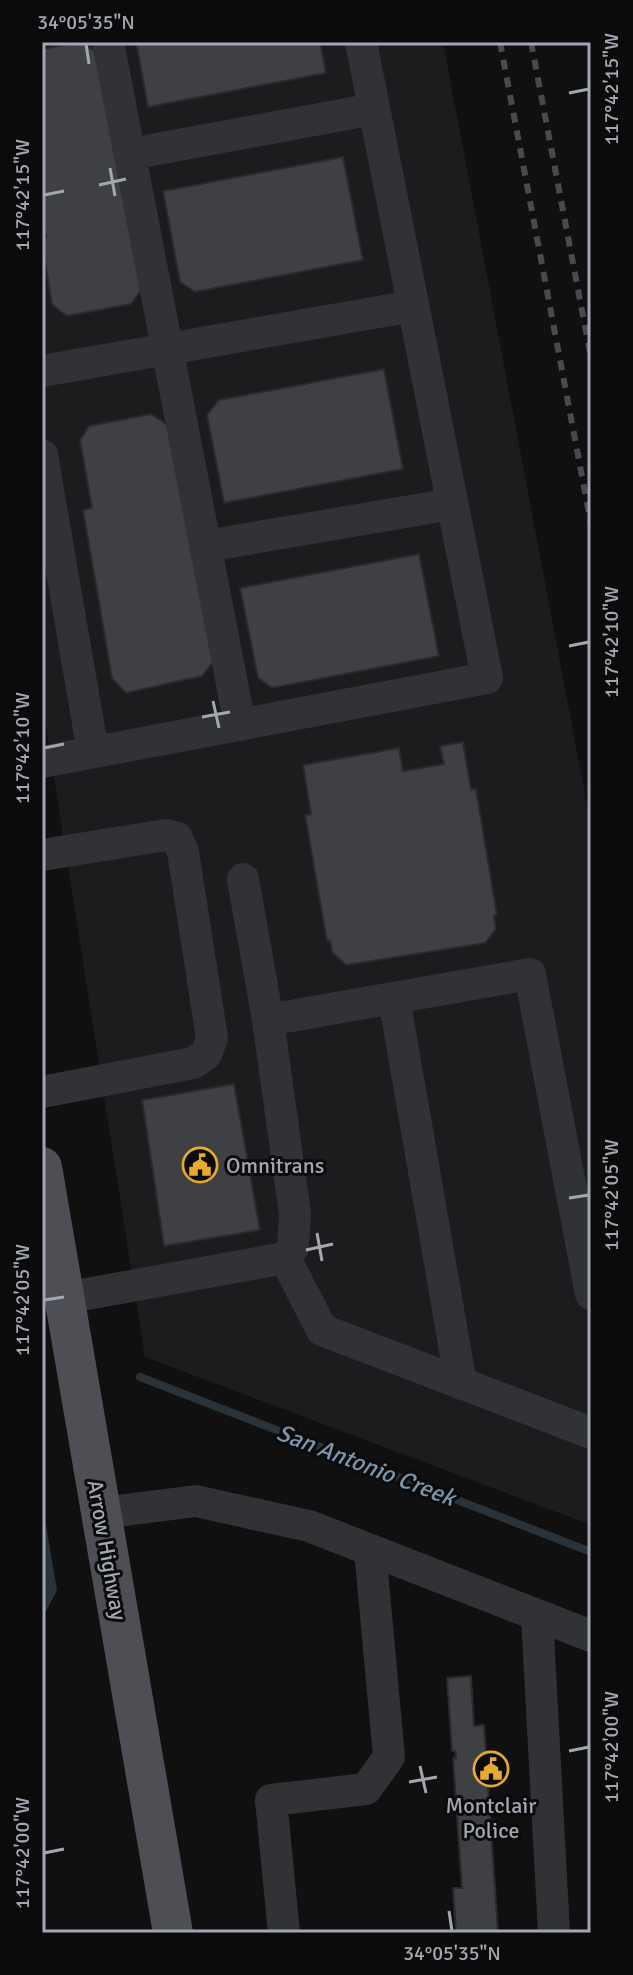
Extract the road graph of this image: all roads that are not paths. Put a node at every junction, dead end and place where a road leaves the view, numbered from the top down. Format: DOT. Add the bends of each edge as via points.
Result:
graph roads {
  1 [pos="108,42"];
  2 [pos="361,42"];
  3 [pos="374,109"];
  4 [pos="130,154"];
  5 [pos="413,306"];
  6 [pos="169,349"];
  7 [pos="42,371"];
  8 [pos="42,455"];
  9 [pos="452,504"];
  10 [pos="206,546"];
  11 [pos="240,725"];
  12 [pos="93,752"];
  13 [pos="42,762"];
  14 [pos="42,855"];
  15 [pos="243,879"];
  16 [pos="394,998"];
  17 [pos="268,1020"];
  18 [pos="42,1092"];
  19 [pos="42,1167"];
  20 [pos="285,1258"];
  21 [pos="591,1294"];
  22 [pos="65,1298"];
  23 [pos="461,1384"];
  24 [pos="591,1433"];
  25 [pos="101,1513"];
  26 [pos="370,1550"];
  27 [pos="537,1616"];
  28 [pos="591,1636"];
  29 [pos="173,1933"];
  30 [pos="284,1933"];
  31 [pos="554,1933"];
  1 -- 4 [label="lane"];
  2 -- 3 [label="lane"];
  3 -- 4 [label="lane"];
  3 -- 5 [label="lane"];
  4 -- 6 [label="lane"];
  5 -- 6 [label="lane"];
  5 -- 9 [label="lane"];
  6 -- 7 [label="lane"];
  6 -- 10 [label="lane"];
  8 -- 12 [label="lane"];
  9 -- 10 [label="lane"];
  9 -- 11 [label="lane" via="487,678"];
  10 -- 11 [label="lane"];
  11 -- 12 [label="lane"];
  12 -- 13 [label="lane"];
  14 -- 18 [label="lane" via="166,835 177,838 212,1038 206,1054 193,1063"];
  15 -- 17 [label="lane"];
  16 -- 17 [label="lane"];
  16 -- 21 [label="lane" via="530,974"];
  16 -- 23 [label="lane"];
  17 -- 20 [label="lane" via="295,1214 293,1247"];
  19 -- 22 [label="main road, Arrow Highway"];
  20 -- 22 [label="lane"];
  20 -- 23 [label="lane" via="322,1330"];
  22 -- 25 [label="main road, Arrow Highway"];
  23 -- 24 [label="lane"];
  25 -- 26 [label="lane" via="196,1501 309,1526"];
  25 -- 29 [label="main road, Arrow Highway"];
  26 -- 27 [label="lane"];
  26 -- 30 [label="lane" via="389,1757 366,1789 271,1800"];
  27 -- 28 [label="lane"];
  27 -- 31 [label="lane"];
}
